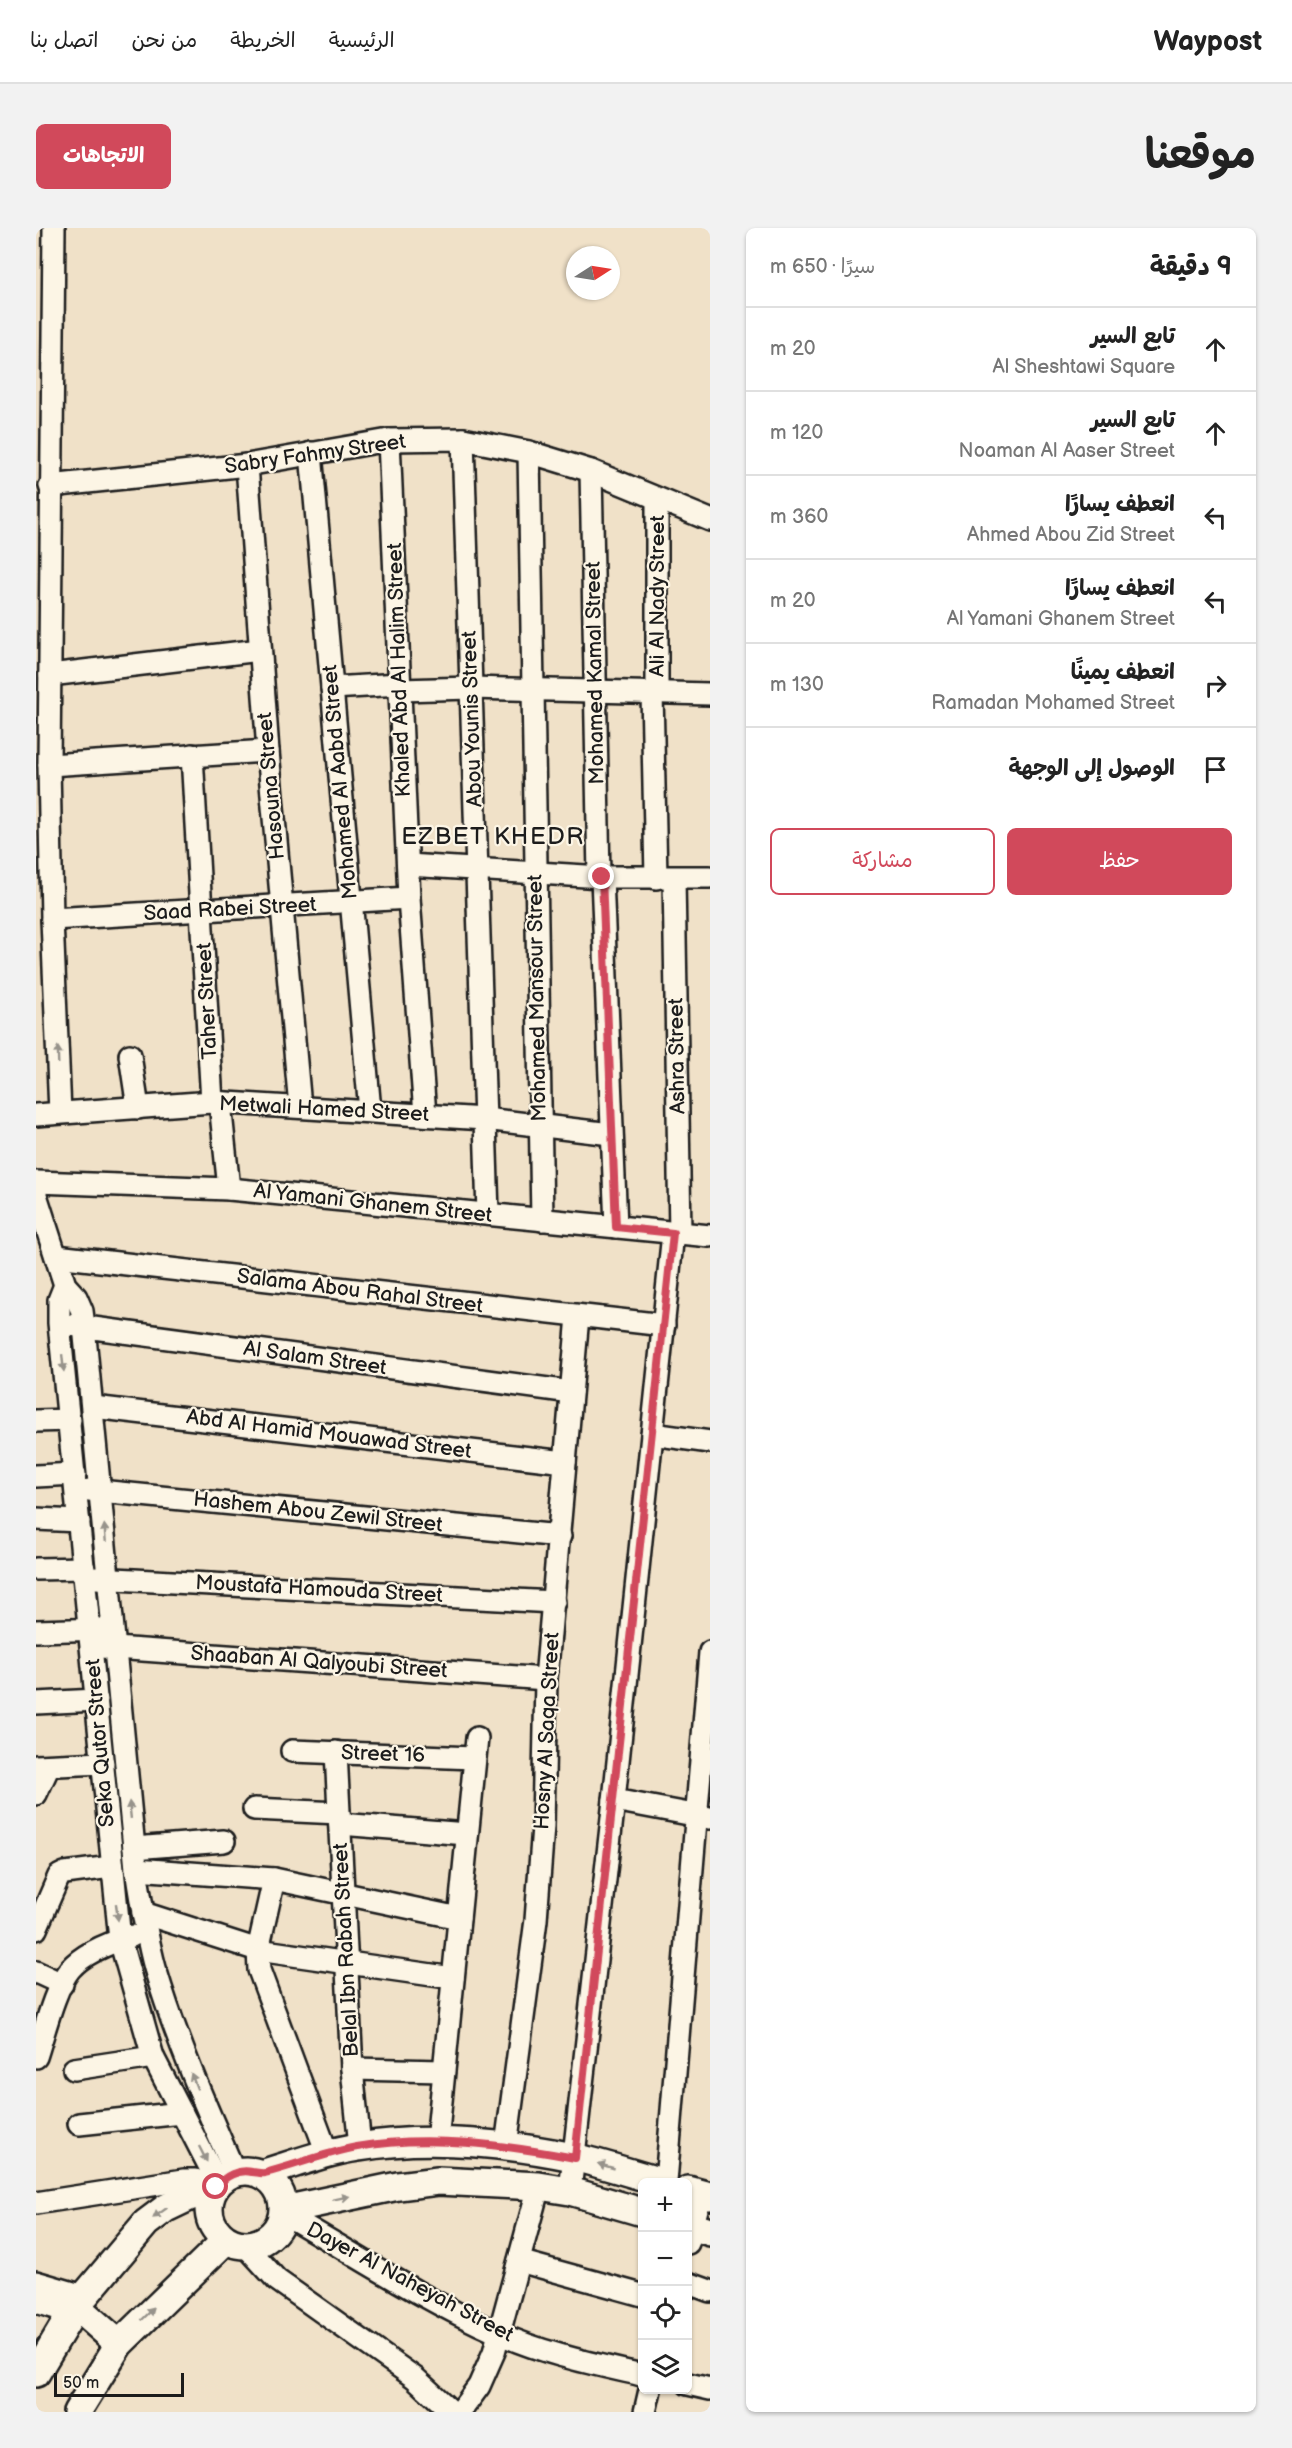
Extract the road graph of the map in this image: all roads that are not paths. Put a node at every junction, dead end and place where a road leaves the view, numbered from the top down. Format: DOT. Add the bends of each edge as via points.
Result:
graph roads {
  1 [pos="54,228"];
  2 [pos="463,439"];
  3 [pos="389,440"];
  4 [pos="529,452"];
  5 [pos="312,453"];
  6 [pos="247,465"];
  7 [pos="591,471"];
  8 [pos="50,486"];
  9 [pos="657,500"];
  10 [pos="710,520"];
  11 [pos="260,650"];
  12 [pos="50,675"];
  13 [pos="400,687"];
  14 [pos="332,688"];
  15 [pos="471,688"];
  16 [pos="531,690"];
  17 [pos="596,691"];
  18 [pos="654,692"];
  19 [pos="710,694"];
  20 [pos="268,751"];
  21 [pos="192,755"];
  22 [pos="49,765"];
  23 [pos="408,865"];
  24 [pos="477,869"];
  25 [pos="535,873"];
  26 [pos="600,876"];
  27 [pos="665,878"];
  28 [pos="710,878"];
  29 [pos="409,898"];
  30 [pos="351,902"];
  31 [pos="282,906"];
  32 [pos="201,911"];
  33 [pos="52,919"];
  34 [pos="130,1055"];
  35 [pos="216,1102"];
  36 [pos="300,1107"];
  37 [pos="138,1108"];
  38 [pos="370,1111"];
  39 [pos="60,1113"];
  40 [pos="36,1115"];
  41 [pos="425,1115"];
  42 [pos="485,1119"];
  43 [pos="540,1125"];
  44 [pos="611,1134"];
  45 [pos="36,1182"];
  46 [pos="229,1189"];
  47 [pos="36,1195"];
  48 [pos="488,1214"];
  49 [pos="542,1220"];
  50 [pos="41,1224"];
  51 [pos="616,1227"];
  52 [pos="676,1233"];
  53 [pos="710,1236"];
  54 [pos="56,1256"];
  55 [pos="65,1285"];
  56 [pos="578,1316"];
  57 [pos="59,1323"];
  58 [pos="664,1325"];
  59 [pos="84,1326"];
  60 [pos="571,1392"];
  61 [pos="93,1407"];
  62 [pos="70,1419"];
  63 [pos="36,1421"];
  64 [pos="652,1434"];
  65 [pos="710,1442"];
  66 [pos="565,1462"];
  67 [pos="36,1476"];
  68 [pos="75,1481"];
  69 [pos="102,1491"];
  70 [pos="36,1520"];
  71 [pos="79,1521"];
  72 [pos="560,1536"];
  73 [pos="36,1569"];
  74 [pos="84,1573"];
  75 [pos="108,1578"];
  76 [pos="554,1602"];
  77 [pos="36,1631"];
  78 [pos="113,1638"];
  79 [pos="91,1639"];
  80 [pos="710,1652"];
  81 [pos="546,1679"];
  82 [pos="97,1700"];
  83 [pos="36,1703"];
  84 [pos="292,1751"];
  85 [pos="336,1752"];
  86 [pos="103,1763"];
  87 [pos="42,1766"];
  88 [pos="36,1794"];
  89 [pos="614,1800"];
  90 [pos="254,1809"];
  91 [pos="702,1817"];
  92 [pos="340,1818"];
  93 [pos="467,1834"];
  94 [pos="225,1841"];
  95 [pos="134,1848"];
  96 [pos="111,1867"];
  97 [pos="136,1869"];
  98 [pos="274,1879"];
  99 [pos="343,1893"];
  100 [pos="459,1918"];
  101 [pos="145,1922"];
  102 [pos="36,1929"];
  103 [pos="120,1940"];
  104 [pos="258,1950"];
  105 [pos="347,1962"];
  106 [pos="36,1972"];
  107 [pos="453,1978"];
  108 [pos="62,1984"];
  109 [pos="36,2056"];
  110 [pos="153,2057"];
  111 [pos="74,2069"];
  112 [pos="352,2069"];
  113 [pos="443,2071"];
  114 [pos="182,2113"];
  115 [pos="79,2124"];
  116 [pos="437,2142"];
  117 [pos="360,2146"];
  118 [pos="506,2146"];
  119 [pos="327,2153"];
  120 [pos="575,2158"];
  121 [pos="261,2174"];
  122 [pos="649,2178"];
  123 [pos="664,2178"];
  124 [pos="221,2183"];
  125 [pos="539,2186"];
  126 [pos="570,2191"];
  127 [pos="700,2193"];
  128 [pos="36,2203"];
  129 [pos="638,2211"];
  130 [pos="283,2212"];
  131 [pos="694,2232"];
  132 [pos="236,2243"];
  133 [pos="519,2261"];
  134 [pos="36,2282"];
  135 [pos="692,2285"];
  136 [pos="710,2291"];
  137 [pos="638,2294"];
  138 [pos="36,2302"];
  139 [pos="78,2305"];
  140 [pos="499,2334"];
  141 [pos="119,2344"];
  142 [pos="36,2373"];
  143 [pos="638,2374"];
  144 [pos="692,2385"];
  145 [pos="710,2389"];
  146 [pos="649,2394"];
  147 [pos="77,2412"];
  148 [pos="452,2412"];
  149 [pos="460,2412"];
  150 [pos="645,2412"];
  1 -- 8 [label="street"];
  2 -- 3 [label="street, Sabry Fahmy Street"];
  2 -- 4 [label="street, Sabry Fahmy Street"];
  2 -- 15 [label="street, Abou Younis Street"];
  3 -- 5 [label="street, Sabry Fahmy Street"];
  3 -- 13 [label="street, Khaled Abd Al Halim Street"];
  4 -- 7 [label="street, Sabry Fahmy Street"];
  4 -- 16 [label="street, Mohamed Mansour Street"];
  5 -- 6 [label="street, Sabry Fahmy Street"];
  5 -- 14 [label="street, Mohamed Al Aabd Street"];
  6 -- 8 [label="street, Sabry Fahmy Street"];
  6 -- 11 [label="street, Hasouna Street"];
  7 -- 9 [label="street, Sabry Fahmy Street"];
  7 -- 17 [label="street, Mohamed Kamal Street"];
  8 -- 12 [label="street"];
  9 -- 10 [label="street, Sabry Fahmy Street"];
  9 -- 18 [label="street, Ali Al Nady Street"];
  11 -- 12 [label="street"];
  11 -- 20 [label="street, Hasouna Street"];
  12 -- 22 [label="street"];
  13 -- 14 [label="street"];
  13 -- 15 [label="street"];
  13 -- 23 [label="street, Khaled Abd Al Halim Street"];
  14 -- 30 [label="street, Mohamed Al Aabd Street"];
  15 -- 16 [label="street"];
  15 -- 24 [label="street, Abou Younis Street"];
  16 -- 17 [label="street"];
  16 -- 25 [label="street, Mohamed Mansour Street"];
  17 -- 18 [label="street"];
  17 -- 26 [label="street, Mohamed Kamal Street"];
  18 -- 19 [label="street"];
  18 -- 27 [label="street, Ali Al Nady Street"];
  20 -- 21 [label="street"];
  20 -- 31 [label="street, Hasouna Street"];
  21 -- 22 [label="street"];
  21 -- 32 [label="street, Taher Street"];
  22 -- 33 [label="street"];
  23 -- 24 [label="street"];
  23 -- 29 [label="street, Khaled Abd Al Halim Street"];
  24 -- 25 [label="street"];
  24 -- 42 [label="street, Abou Younis Street"];
  25 -- 26 [label="street"];
  25 -- 43 [label="street, Mohamed Mansour Street"];
  26 -- 27 [label="street"];
  26 -- 44 [label="street, Mohamed Kamal Street"];
  27 -- 28 [label="street"];
  27 -- 52 [label="street, Ashra Street"];
  29 -- 30 [label="street, Saad Rabei Street"];
  29 -- 41 [label="street, Khaled Abd Al Halim Street"];
  30 -- 31 [label="street, Saad Rabei Street"];
  30 -- 38 [label="street, Mohamed Al Aabd Street"];
  31 -- 32 [label="street, Saad Rabei Street"];
  31 -- 36 [label="street, Hasouna Street"];
  32 -- 33 [label="street, Saad Rabei Street"];
  32 -- 35 [label="street, Taher Street"];
  39 -- 33 [label="street, one-way"];
  34 -- 37 [label="street"];
  35 -- 36 [label="street, Metwali Hamed Street"];
  35 -- 37 [label="street, Metwali Hamed Street"];
  35 -- 46 [label="street, Taher Street"];
  36 -- 38 [label="street, Metwali Hamed Street"];
  37 -- 39 [label="street, Metwali Hamed Street"];
  38 -- 41 [label="street, Metwali Hamed Street"];
  39 -- 40 [label="street, Metwali Hamed Street"];
  41 -- 42 [label="street, Metwali Hamed Street"];
  42 -- 43 [label="street, Metwali Hamed Street"];
  42 -- 48 [label="street, Abou Younis Street"];
  43 -- 44 [label="street, Metwali Hamed Street"];
  43 -- 49 [label="street, Mohamed Mansour Street"];
  44 -- 51 [label="street, Mohamed Kamal Street"];
  45 -- 46 [label="street, Al Yamani Ghanem Street"];
  46 -- 48 [label="street, Al Yamani Ghanem Street"];
  47 -- 50 [label="street, Seka Qutor Street"];
  48 -- 49 [label="street, Al Yamani Ghanem Street"];
  49 -- 51 [label="street, Al Yamani Ghanem Street"];
  50 -- 54 [label="street, Seka Qutor Street"];
  51 -- 52 [label="street, Al Yamani Ghanem Street"];
  52 -- 53 [label="street, Al Yamani Ghanem Street"];
  52 -- 58 [label="street, Ashra Street"];
  54 -- 55 [label="street, Seka Qutor Street"];
  54 -- 56 [label="street, Salama Abou Rahal Street"];
  55 -- 57 [label="street, Seka Qutor Street" via="59,1300"];
  55 -- 59 [label="street, Seka Qutor Street" via="76,1297"];
  56 -- 58 [label="street, Salama Abou Rahal Street"];
  56 -- 60 [label="street, Hosny Al Saqa Street"];
  57 -- 59 [label="street, Al Salam Street"];
  57 -- 62 [label="street, Seka Qutor Street, one-way"];
  58 -- 64 [label="street, Ashra Street"];
  59 -- 60 [label="street, Al Salam Street"];
  59 -- 61 [label="street, Seka Qutor Street"];
  60 -- 66 [label="street, Hosny Al Saqa Street"];
  61 -- 66 [label="street, Abd Al Hamid Mouawad Street"];
  61 -- 69 [label="street, Seka Qutor Street"];
  62 -- 63 [label="street"];
  62 -- 68 [label="street, Seka Qutor Street"];
  64 -- 65 [label="street"];
  64 -- 89 [label="street, Ashra Street"];
  66 -- 72 [label="street, Hosny Al Saqa Street"];
  67 -- 68 [label="street, Hashem Abou Zewil Street"];
  68 -- 69 [label="street, Hashem Abou Zewil Street"];
  68 -- 71 [label="street, Seka Qutor Street"];
  69 -- 72 [label="street, Hashem Abou Zewil Street"];
  75 -- 69 [label="street, Seka Qutor Street, one-way"];
  70 -- 71 [label="street"];
  71 -- 74 [label="street, Seka Qutor Street"];
  72 -- 76 [label="street, Hosny Al Saqa Street"];
  73 -- 74 [label="street, Moustafa Hamouda Street"];
  74 -- 75 [label="street, Moustafa Hamouda Street"];
  74 -- 79 [label="street, Seka Qutor Street"];
  75 -- 76 [label="street, Moustafa Hamouda Street"];
  75 -- 78 [label="street, Seka Qutor Street"];
  76 -- 81 [label="street, Hosny Al Saqa Street"];
  77 -- 79 [label="street, Shaaban Al Qalyoubi Street"];
  78 -- 79 [label="street, Shaaban Al Qalyoubi Street"];
  78 -- 81 [label="street, Shaaban Al Qalyoubi Street"];
  95 -- 78 [label="street, Seka Qutor Street, one-way"];
  79 -- 82 [label="street, Seka Qutor Street"];
  80 -- 91 [label="street"];
  81 -- 118 [label="street, Hosny Al Saqa Street" via="543,1826 536,1920"];
  82 -- 83 [label="street"];
  82 -- 86 [label="street, Seka Qutor Street"];
  84 -- 85 [label="street, Street 16"];
  85 -- 92 [label="street, Belal Ibn Rabah Street"];
  85 -- 93 [label="street, Street 16" via="475,1748"];
  86 -- 87 [label="street"];
  86 -- 96 [label="street, Seka Qutor Street"];
  87 -- 88 [label="street"];
  89 -- 91 [label="street"];
  89 -- 120 [label="street, Ashra Street"];
  90 -- 92 [label="street"];
  91 -- 123 [label="street"];
  92 -- 93 [label="street"];
  92 -- 99 [label="street, Belal Ibn Rabah Street"];
  93 -- 100 [label="street"];
  94 -- 95 [label="street"];
  95 -- 97 [label="street, Seka Qutor Street"];
  96 -- 102 [label="street" via="58,1876"];
  96 -- 103 [label="street, Seka Qutor Street, one-way"];
  97 -- 98 [label="street"];
  97 -- 101 [label="street, Seka Qutor Street"];
  98 -- 99 [label="street"];
  98 -- 104 [label="street"];
  99 -- 100 [label="street"];
  99 -- 105 [label="street, Belal Ibn Rabah Street"];
  100 -- 107 [label="street"];
  101 -- 103 [label="street"];
  101 -- 104 [label="street"];
  124 -- 101 [label="street, Seka Qutor Street, one-way" via="164,1998"];
  103 -- 108 [label="street" via="77,1963"];
  103 -- 110 [label="street, Seka Qutor Street"];
  104 -- 105 [label="street"];
  104 -- 119 [label="street" via="262,1977"];
  105 -- 107 [label="street"];
  105 -- 112 [label="street, Belal Ibn Rabah Street"];
  106 -- 108 [label="street"];
  107 -- 113 [label="street"];
  108 -- 109 [label="street"];
  110 -- 111 [label="street"];
  110 -- 114 [label="street, Seka Qutor Street"];
  112 -- 113 [label="street"];
  112 -- 117 [label="street, Belal Ibn Rabah Street"];
  113 -- 116 [label="street"];
  114 -- 115 [label="street"];
  114 -- 124 [label="street, Seka Qutor Street, one-way"];
  116 -- 117 [label="main road"];
  116 -- 118 [label="main road"];
  117 -- 119 [label="main road"];
  118 -- 120 [label="main road"];
  119 -- 121 [label="main road"];
  122 -- 120 [label="main road, one-way"];
  120 -- 126 [label="street, Ashra Street"];
  121 -- 124 [label="main road" via="244,2171"];
  121 -- 130 [label="main road" via="278,2189"];
  124 -- 128 [label="street" via="184,2180"];
  124 -- 132 [label="main road" via="210,2199 210,2218 213,2226"];
  124 -- 139 [label="main road, one-way" via="166,2208 146,2223"];
  125 -- 126 [label="main road"];
  130 -- 125 [label="main road, one-way" via="438,2181"];
  125 -- 133 [label="street"];
  126 -- 129 [label="main road"];
  127 -- 131 [label="street"];
  130 -- 132 [label="main road" via="271,2237 259,2244"];
  130 -- 140 [label="street, Dayer Al Naheyah Street"];
  141 -- 132 [label="main road, one-way"];
  132 -- 148 [label="street" via="277,2280 415,2378"];
  133 -- 137 [label="street"];
  133 -- 140 [label="street"];
  134 -- 139 [label="street"];
  135 -- 136 [label="street"];
  138 -- 139 [label="street"];
  139 -- 141 [label="main road"];
  139 -- 142 [label="main road"];
  140 -- 143 [label="street, Dayer Al Naheyah Street" via="567,2358"];
  140 -- 149 [label="street" via="488,2370"];
  141 -- 147 [label="main road"];
  144 -- 145 [label="street"];
  146 -- 150 [label="street"];
}
